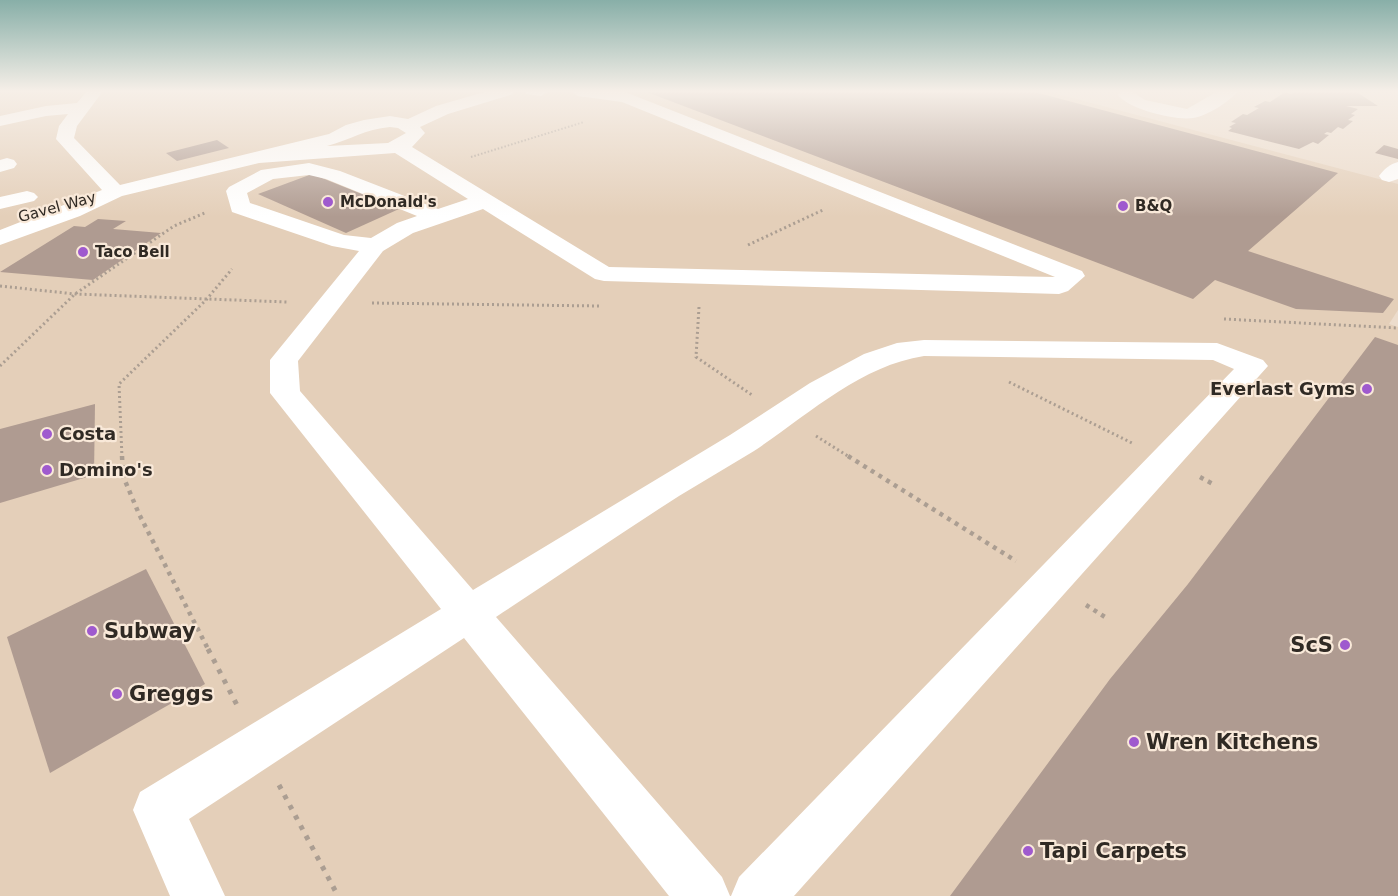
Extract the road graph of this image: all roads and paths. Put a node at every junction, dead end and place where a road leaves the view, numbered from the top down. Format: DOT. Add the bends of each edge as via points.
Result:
graph roads {
  1 [pos="65,133"];
  2 [pos="347,133"];
  3 [pos="416,133"];
  4 [pos="547,133"];
  5 [pos="714,133"];
  6 [pos="20,135"];
  7 [pos="0,139"];
  8 [pos="341,144"];
  9 [pos="396,146"];
  10 [pos="431,168"];
  11 [pos="115,192"];
  12 [pos="27,197"];
  13 [pos="484,201"];
  14 [pos="0,204"];
  15 [pos="210,210"];
  16 [pos="436,216"];
  17 [pos="0,223"];
  18 [pos="0,238"];
  19 [pos="375,246"];
  20 [pos="232,269"];
  21 [pos="1213,318"];
  22 [pos="1398,328"];
  23 [pos="0,366"];
  24 [pos="468,613"];
  25 [pos="259,746"];
  26 [pos="198,896"];
  27 [pos="338,896"];
  28 [pos="703,896"];
  29 [pos="758,896"];
  1 -- 11 [label="street" via="65,139"];
  2 -- 8 [label="street"];
  3 -- 9 [label="street"];
  4 -- 10 [label="path"];
  5 -- 13 [label="street" via="1073,276 1059,286 604,274"];
  6 -- 7 [label="street"];
  8 -- 9 [label="street" via="365,151"];
  8 -- 11 [label="street" via="260,157"];
  9 -- 10 [label="street"];
  10 -- 13 [label="street"];
  11 -- 17 [label="street, Gavel Way"];
  11 -- 18 [label="street"];
  12 -- 14 [label="street"];
  13 -- 16 [label="street"];
  15 -- 23 [label="path" via="174,226 75,294"];
  16 -- 19 [label="street"];
  16 -- 19 [label="street" via="309,169 268,174 236,191 240,207 340,241"];
  19 -- 24 [label="street" via="284,360 285,393"];
  20 -- 25 [label="path" via="206,300 119,384 123,476"];
  21 -- 22 [label="path"];
  24 -- 25 [label="street"];
  24 -- 28 [label="street"];
  24 -- 29 [label="street" via="874,360 924,348 1217,352 1253,366"];
  25 -- 26 [label="street" via="158,810"];
  25 -- 27 [label="path"];
}
